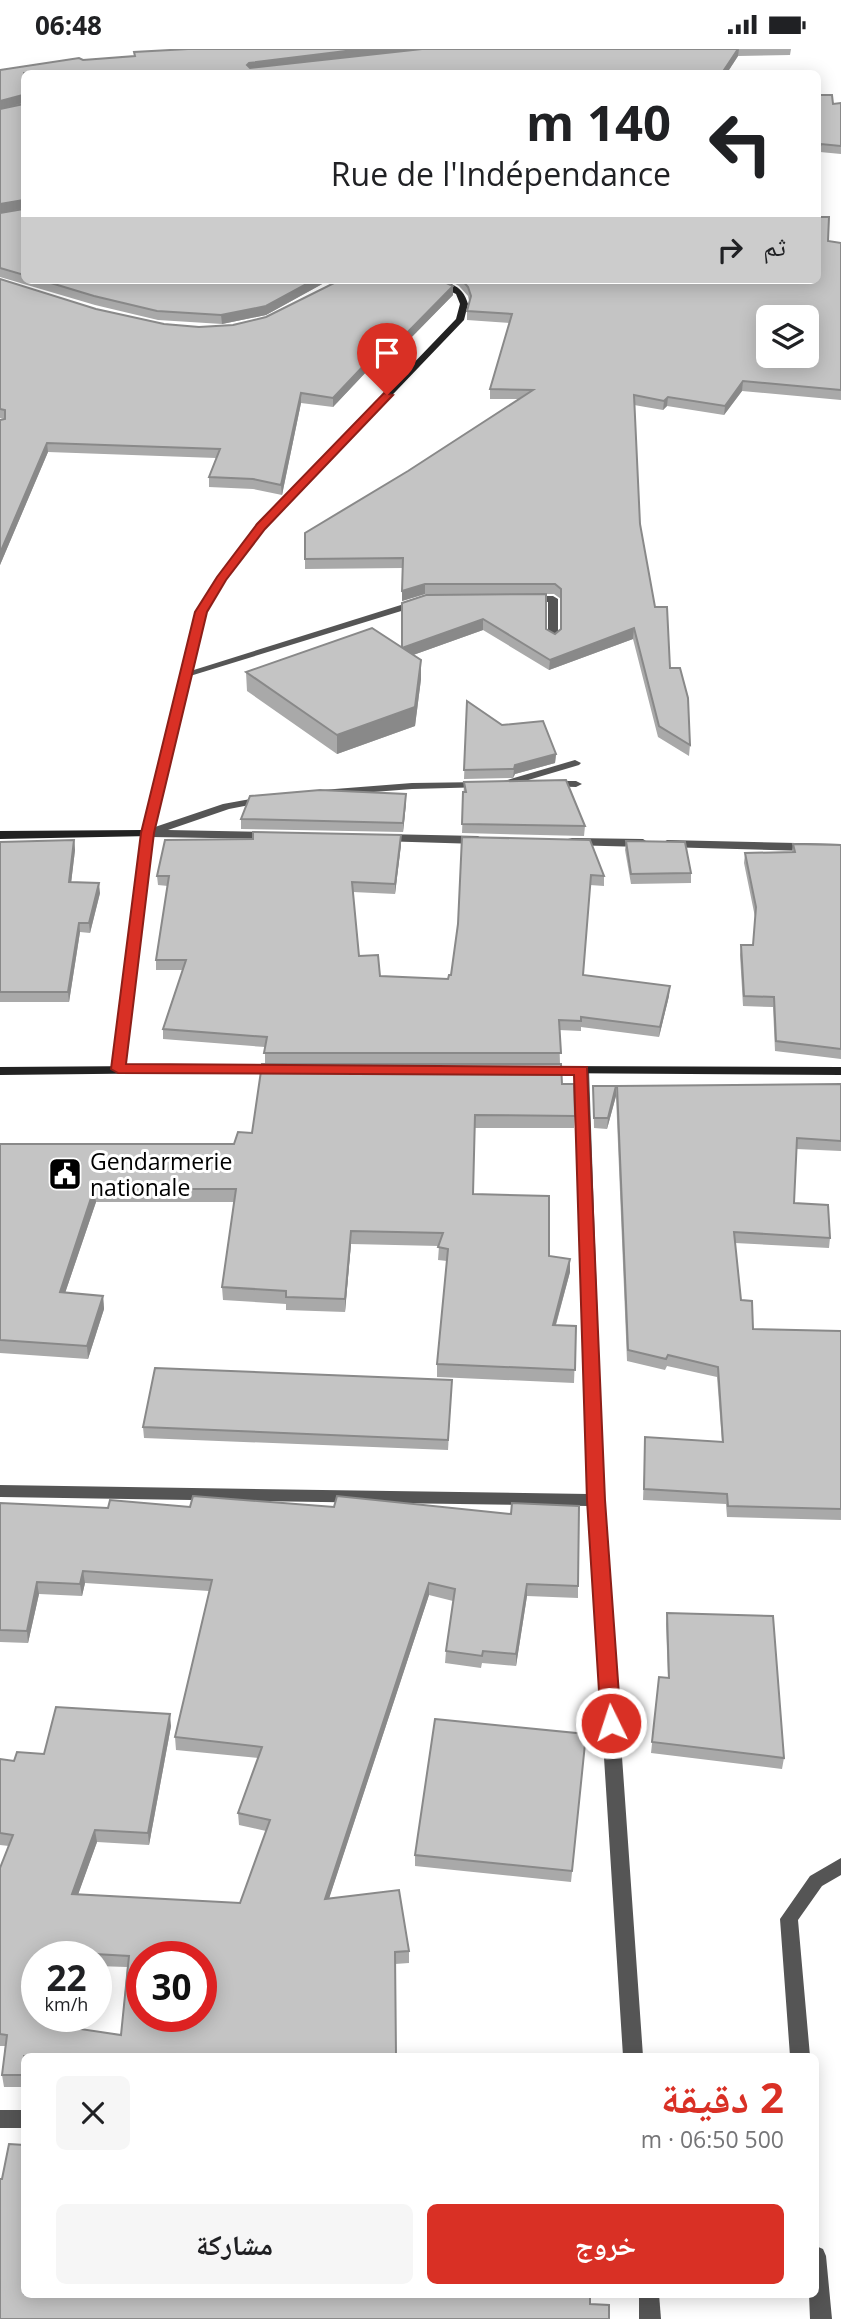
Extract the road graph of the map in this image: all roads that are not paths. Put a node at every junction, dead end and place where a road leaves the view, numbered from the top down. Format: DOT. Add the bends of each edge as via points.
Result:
graph roads {
  1 [pos="449,284"];
  2 [pos="514,599"];
  3 [pos="438,600"];
  4 [pos="553,639"];
  5 [pos="186,674"];
  6 [pos="575,762"];
  7 [pos="576,784"];
  8 [pos="501,785"];
  9 [pos="310,795"];
  10 [pos="285,797"];
  11 [pos="148,833"];
  12 [pos="0,835"];
  13 [pos="286,836"];
  14 [pos="369,838"];
  15 [pos="494,840"];
  16 [pos="564,842"];
  17 [pos="841,848"];
  18 [pos="118,1069"];
  19 [pos="295,1069"];
  20 [pos="527,1070"];
  21 [pos="582,1070"];
  22 [pos="0,1071"];
  23 [pos="841,1071"];
  24 [pos="0,1491"];
  25 [pos="596,1500"];
  26 [pos="841,1866"];
  27 [pos="633,2053"];
  28 [pos="800,2053"];
  29 [pos="0,2119"];
  30 [pos="21,2119"];
  31 [pos="819,2294"];
  32 [pos="649,2298"];
  33 [pos="650,2319"];
  34 [pos="821,2319"];
  1 -- 5 [label="main road" via="464,297 460,320 261,527 201,612"];
  2 -- 4 [label="street" via="553,599"];
  3 -- 5 [label="street" via="406,605"];
  5 -- 11 [label="main road"];
  6 -- 8 [label="street"];
  7 -- 8 [label="street"];
  8 -- 9 [label="street" via="412,786"];
  10 -- 11 [label="street" via="249,800"];
  11 -- 12 [label="main road"];
  11 -- 13 [label="street"];
  11 -- 18 [label="street"];
  14 -- 15 [label="street"];
  16 -- 17 [label="street"];
  18 -- 19 [label="main road"];
  18 -- 22 [label="main road"];
  20 -- 21 [label="main road"];
  21 -- 23 [label="main road"];
  21 -- 25 [label="street"];
  24 -- 25 [label="street"];
  25 -- 27 [label="street"];
  26 -- 28 [label="street" via="816,1881 789,1919"];
  29 -- 30 [label="street"];
  31 -- 34 [label="street"];
  32 -- 33 [label="street"];
}
